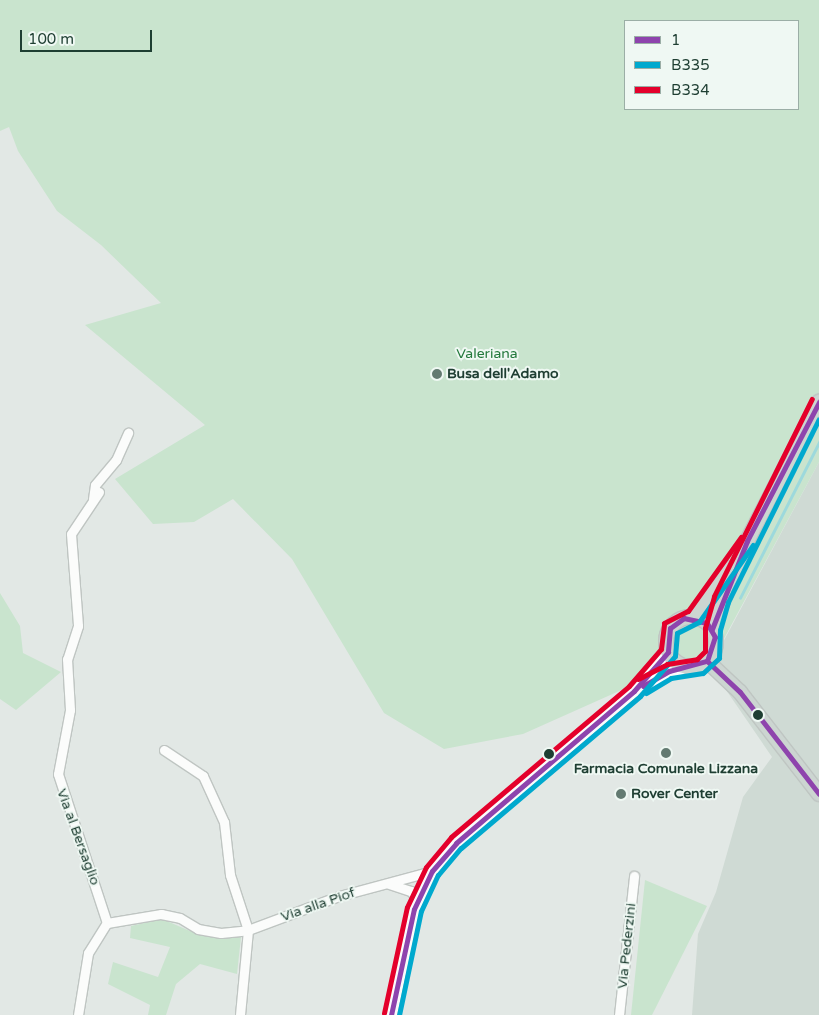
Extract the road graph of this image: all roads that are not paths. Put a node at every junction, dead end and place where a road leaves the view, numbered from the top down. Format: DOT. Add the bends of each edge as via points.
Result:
graph roads {
  1 [pos="819,402"];
  2 [pos="128,433"];
  3 [pos="746,541"];
  4 [pos="693,617"];
  5 [pos="712,629"];
  6 [pos="668,652"];
  7 [pos="707,661"];
  8 [pos="684,667"];
  9 [pos="634,691"];
  10 [pos="164,750"];
  11 [pos="819,794"];
  12 [pos="432,871"];
  13 [pos="634,876"];
  14 [pos="408,878"];
  15 [pos="389,884"];
  16 [pos="416,894"];
  17 [pos="107,924"];
  18 [pos="248,930"];
  19 [pos="78,1015"];
  20 [pos="240,1015"];
  21 [pos="391,1015"];
  22 [pos="619,1015"];
  1 -- 3 [label="main road"];
  2 -- 17 [label="street, Via al Bersaglio" via="120,441 113,466 95,485 96,496 70,534 78,626 67,659 70,710 58,774"];
  3 -- 4 [label="main road"];
  3 -- 5 [label="main road"];
  4 -- 5 [label="main road"];
  4 -- 6 [label="main road" via="670,628"];
  5 -- 7 [label="main road" via="716,646"];
  6 -- 8 [label="main road"];
  6 -- 9 [label="main road"];
  7 -- 8 [label="main road"];
  7 -- 11 [label="main road" via="740,692"];
  8 -- 9 [label="main road"];
  9 -- 12 [label="main road" via="456,843"];
  10 -- 18 [label="street" via="204,776 224,822 230,875"];
  12 -- 14 [label="street, Via alla Piof"];
  12 -- 16 [label="main road"];
  13 -- 22 [label="street, Via Pederzini"];
  14 -- 15 [label="street, Via alla Piof"];
  14 -- 16 [label="street"];
  15 -- 16 [label="street"];
  15 -- 18 [label="street, Via alla Piof" via="339,896"];
  16 -- 21 [label="main road"];
  17 -- 18 [label="street, Via alla Piof" via="161,914 180,918 198,929 221,933"];
  17 -- 19 [label="street" via="88,953"];
  18 -- 20 [label="street"];
}
